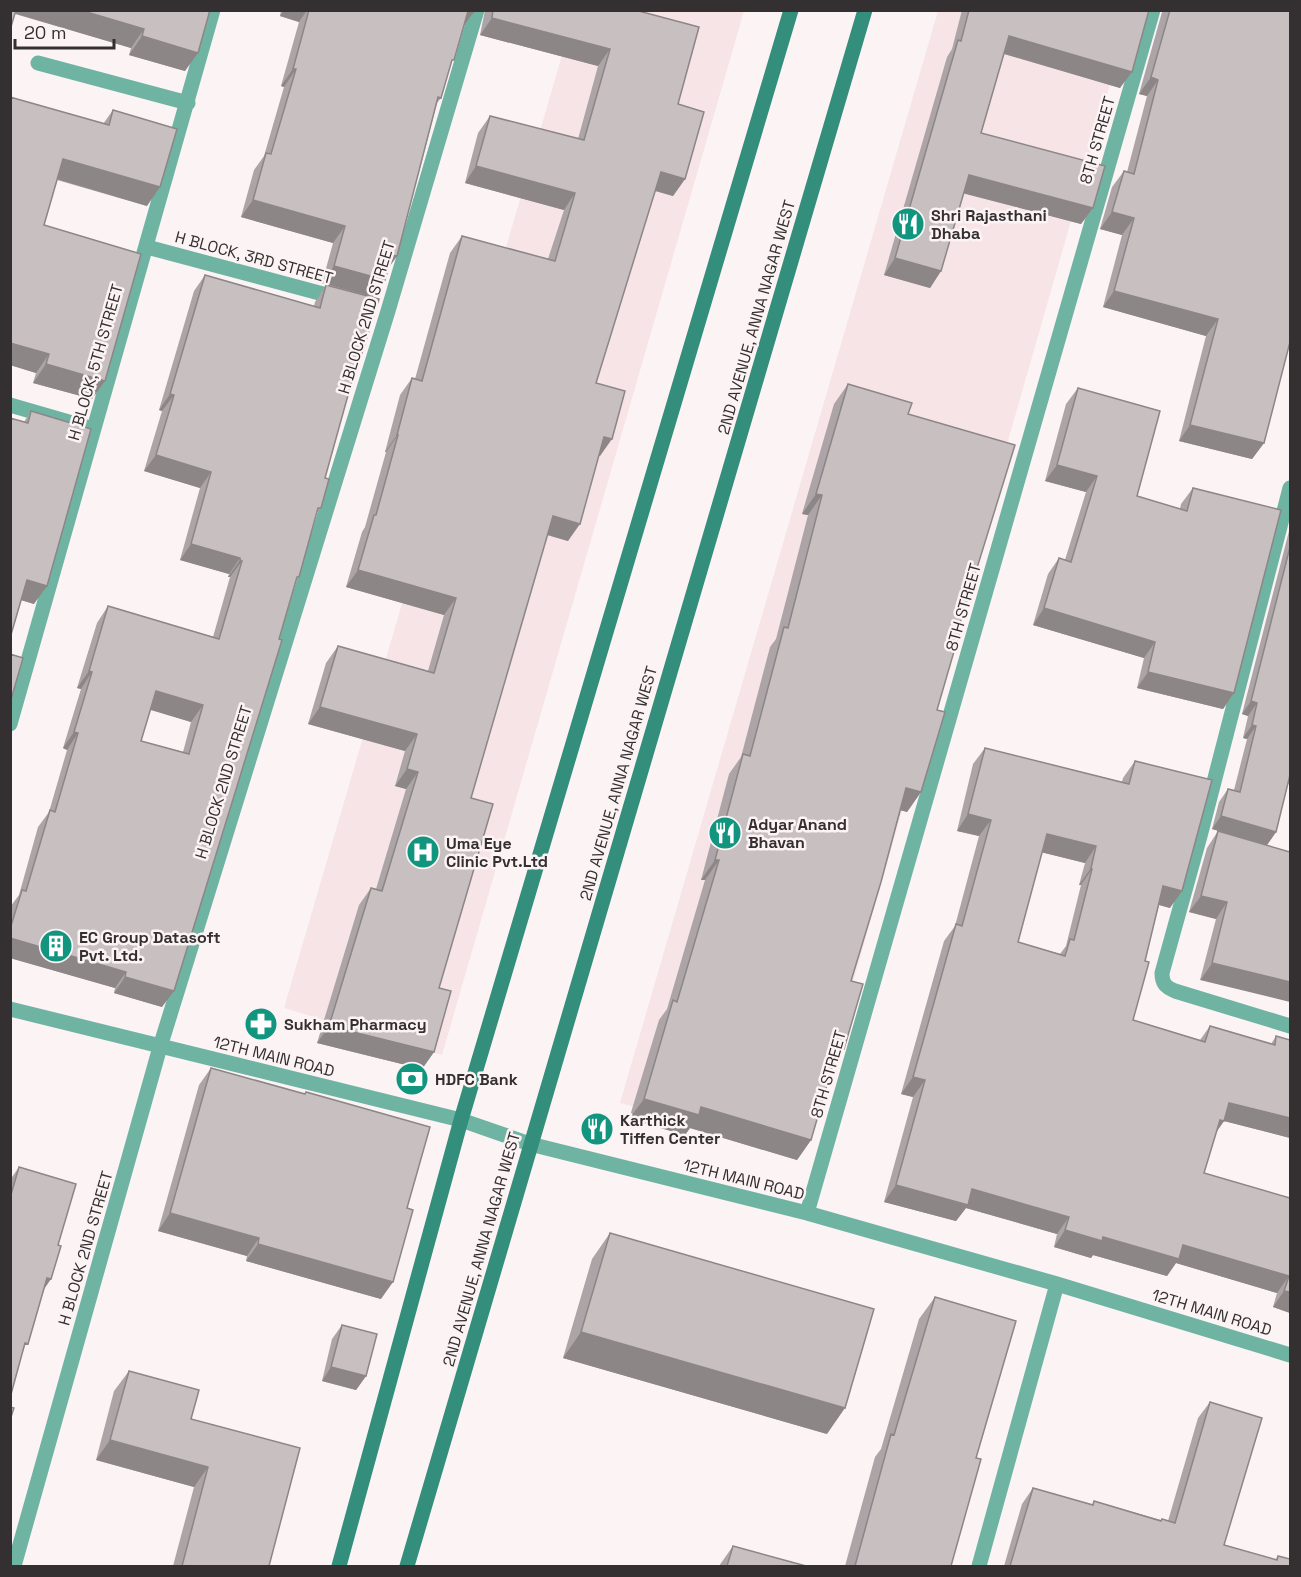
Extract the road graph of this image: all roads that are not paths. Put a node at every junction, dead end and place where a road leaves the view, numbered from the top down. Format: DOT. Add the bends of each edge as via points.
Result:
graph roads {
  1 [pos="213,10"];
  2 [pos="477,10"];
  3 [pos="791,10"];
  4 [pos="865,10"];
  5 [pos="1154,10"];
  6 [pos="38,63"];
  7 [pos="188,103"];
  8 [pos="147,247"];
  9 [pos="353,302"];
  10 [pos="10,405"];
  11 [pos="93,429"];
  12 [pos="1290,488"];
  13 [pos="10,724"];
  14 [pos="10,1009"];
  15 [pos="1290,1026"];
  16 [pos="160,1047"];
  17 [pos="461,1120"];
  18 [pos="530,1144"];
  19 [pos="807,1213"];
  20 [pos="1057,1284"];
  21 [pos="1290,1355"];
  22 [pos="14,1566"];
  23 [pos="339,1566"];
  24 [pos="407,1566"];
  25 [pos="979,1566"];
  1 -- 7 [label="street, H BLOCK, 5TH STREET"];
  2 -- 16 [label="street, H BLOCK 2ND STREET" via="382,310"];
  3 -- 17 [label="main road"];
  4 -- 18 [label="main road, 2ND AVENUE, ANNA NAGAR WEST"];
  5 -- 19 [label="street, 8TH STREET"];
  6 -- 7 [label="street"];
  7 -- 8 [label="street, H BLOCK, 5TH STREET"];
  8 -- 9 [label="street, H BLOCK, 3RD STREET"];
  8 -- 11 [label="street, H BLOCK, 5TH STREET"];
  10 -- 11 [label="street"];
  11 -- 13 [label="street, H BLOCK, 5TH STREET"];
  12 -- 15 [label="street" via="1206,838 1162,973 1166,987 1175,991"];
  14 -- 16 [label="street, 12TH MAIN ROAD"];
  16 -- 17 [label="street, 12TH MAIN ROAD"];
  16 -- 22 [label="street, H BLOCK 2ND STREET"];
  17 -- 18 [label="street, 12TH MAIN ROAD"];
  17 -- 23 [label="main road"];
  18 -- 19 [label="street, 12TH MAIN ROAD"];
  18 -- 24 [label="main road, 2ND AVENUE, ANNA NAGAR WEST"];
  19 -- 20 [label="street, 12TH MAIN ROAD"];
  20 -- 21 [label="street, 12TH MAIN ROAD"];
  20 -- 25 [label="street"];
}
